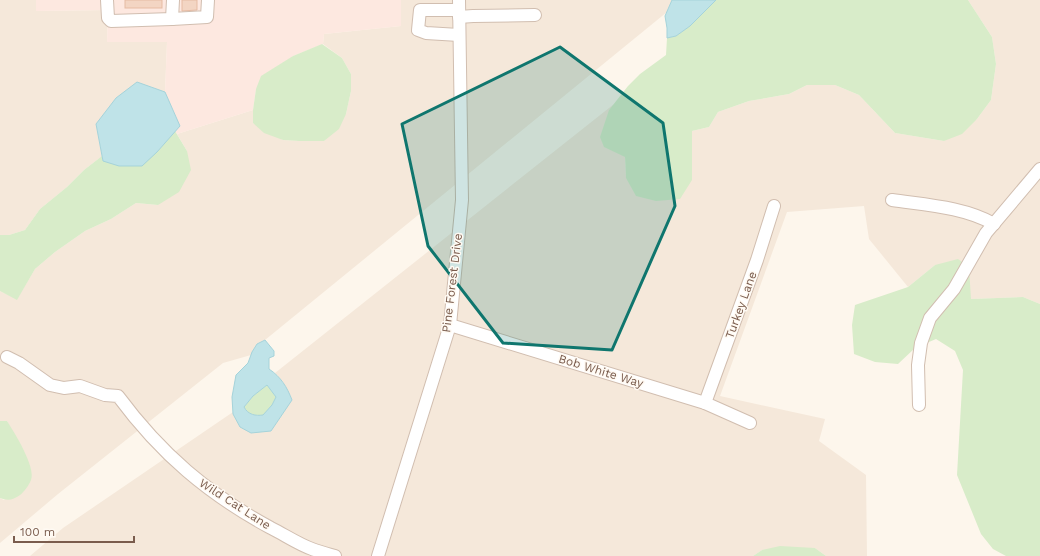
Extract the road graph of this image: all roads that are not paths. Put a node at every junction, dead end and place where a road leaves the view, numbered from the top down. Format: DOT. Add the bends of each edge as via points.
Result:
graph roads {
  1 [pos="107,0"];
  2 [pos="173,0"];
  3 [pos="208,0"];
  4 [pos="459,9"];
  5 [pos="535,15"];
  6 [pos="172,19"];
  7 [pos="459,35"];
  8 [pos="1040,169"];
  9 [pos="1036,182"];
  10 [pos="892,200"];
  11 [pos="774,206"];
  12 [pos="994,224"];
  13 [pos="450,325"];
  14 [pos="7,357"];
  15 [pos="705,403"];
  16 [pos="919,405"];
  17 [pos="750,423"];
  18 [pos="335,556"];
  19 [pos="378,556"];
  1 -- 6 [label="street" via="108,18 111,21"];
  2 -- 6 [label="street"];
  3 -- 6 [label="street" via="207,17"];
  4 -- 5 [label="street" via="473,16"];
  4 -- 7 [label="street, Pine Forest Drive"];
  4 -- 7 [label="street" via="420,10 418,30 426,33"];
  7 -- 13 [label="street, Pine Forest Drive" via="462,200"];
  8 -- 9 [label="street"];
  9 -- 12 [label="street"];
  10 -- 12 [label="street" via="970,213"];
  11 -- 15 [label="street, Turkey Lane"];
  12 -- 16 [label="street" via="986,233 954,289 930,318 921,343 918,365"];
  13 -- 15 [label="street, Bob White Way"];
  13 -- 19 [label="street, Pine Forest Drive"];
  14 -- 18 [label="street, Wild Cat Lane" via="50,385 64,388 80,386 105,395 118,396 152,438 215,494 247,515 311,549"];
  15 -- 17 [label="street, Bob White Way"];
}
